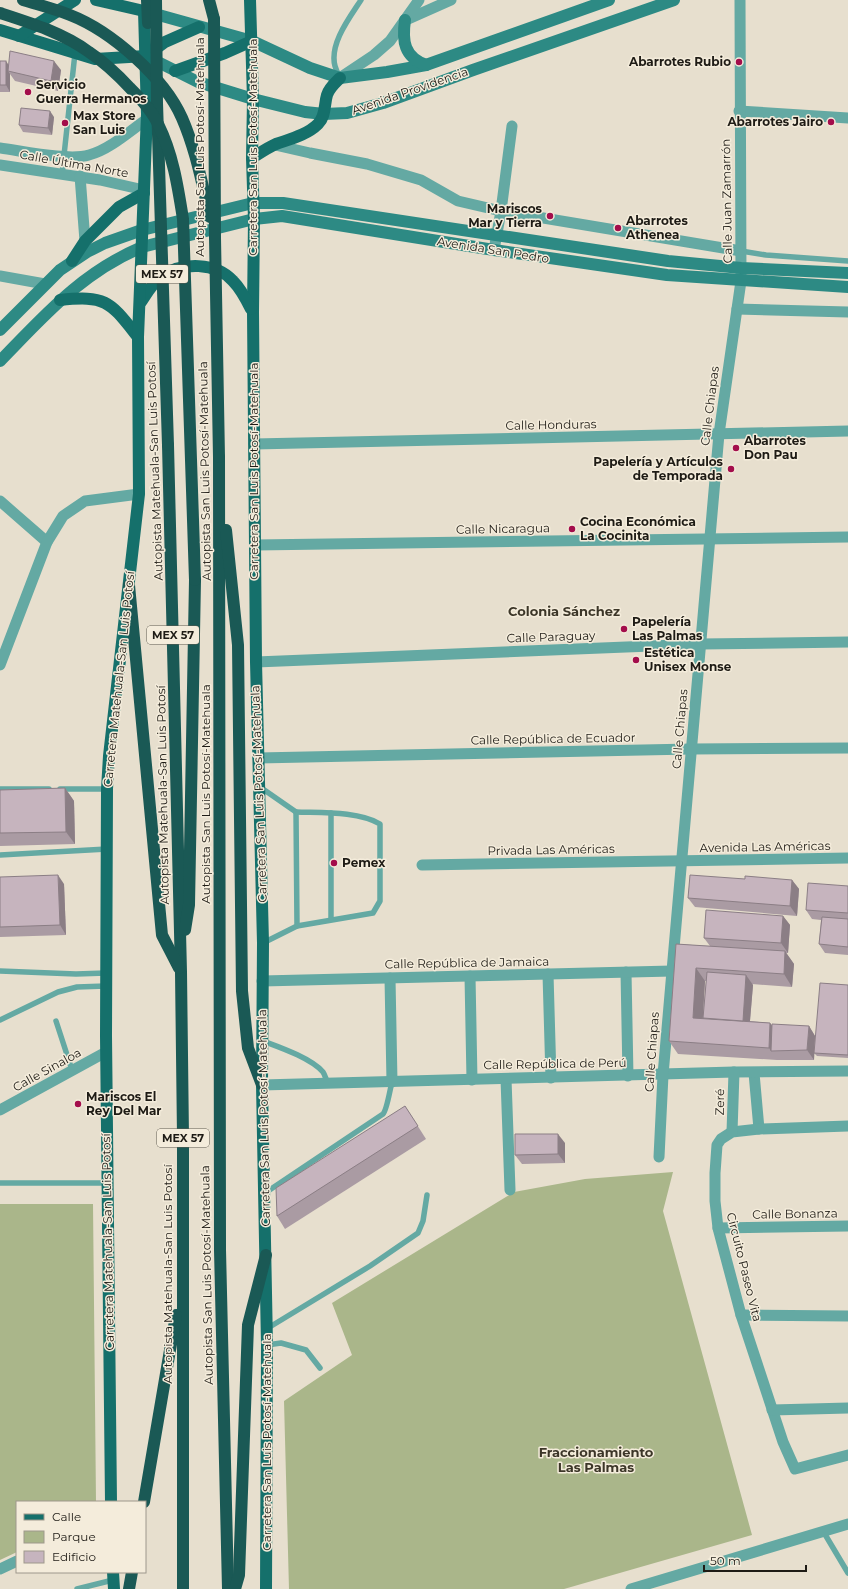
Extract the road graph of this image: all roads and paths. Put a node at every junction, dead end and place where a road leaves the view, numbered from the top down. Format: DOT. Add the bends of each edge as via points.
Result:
graph roads {
  1 [pos="23,0"];
  2 [pos="75,0"];
  3 [pos="96,0"];
  4 [pos="156,0"];
  5 [pos="209,0"];
  6 [pos="213,0"];
  7 [pos="250,0"];
  8 [pos="361,0"];
  9 [pos="419,0"];
  10 [pos="451,0"];
  11 [pos="609,0"];
  12 [pos="674,0"];
  13 [pos="740,0"];
  14 [pos="145,4"];
  15 [pos="0,13"];
  16 [pos="214,19"];
  17 [pos="405,20"];
  18 [pos="199,27"];
  19 [pos="0,30"];
  20 [pos="19,36"];
  21 [pos="252,41"];
  22 [pos="476,47"];
  23 [pos="75,53"];
  24 [pos="146,56"];
  25 [pos="95,59"];
  26 [pos="426,65"];
  27 [pos="483,66"];
  28 [pos="175,71"];
  29 [pos="340,78"];
  30 [pos="253,99"];
  31 [pos="156,103"];
  32 [pos="740,111"];
  33 [pos="324,114"];
  34 [pos="147,116"];
  35 [pos="848,118"];
  36 [pos="512,126"];
  37 [pos="275,145"];
  38 [pos="0,148"];
  39 [pos="64,156"];
  40 [pos="252,158"];
  41 [pos="0,165"];
  42 [pos="62,174"];
  43 [pos="80,176"];
  44 [pos="144,192"];
  45 [pos="253,203"];
  46 [pos="501,210"];
  47 [pos="254,219"];
  48 [pos="142,230"];
  49 [pos="497,236"];
  50 [pos="215,238"];
  51 [pos="85,241"];
  52 [pos="142,247"];
  53 [pos="494,250"];
  54 [pos="741,251"];
  55 [pos="72,261"];
  56 [pos="848,261"];
  57 [pos="741,268"];
  58 [pos="848,273"];
  59 [pos="0,276"];
  60 [pos="740,281"];
  61 [pos="45,284"];
  62 [pos="848,287"];
  63 [pos="60,300"];
  64 [pos="139,305"];
  65 [pos="737,309"];
  66 [pos="253,312"];
  67 [pos="848,312"];
  68 [pos="0,330"];
  69 [pos="138,337"];
  70 [pos="0,362"];
  71 [pos="848,431"];
  72 [pos="719,434"];
  73 [pos="254,444"];
  74 [pos="219,457"];
  75 [pos="139,494"];
  76 [pos="0,501"];
  77 [pos="848,537"];
  78 [pos="710,539"];
  79 [pos="47,542"];
  80 [pos="255,545"];
  81 [pos="129,585"];
  82 [pos="848,642"];
  83 [pos="701,644"];
  84 [pos="3,647"];
  85 [pos="256,662"];
  86 [pos="0,665"];
  87 [pos="848,748"];
  88 [pos="691,749"];
  89 [pos="258,758"];
  90 [pos="258,786"];
  91 [pos="0,789"];
  92 [pos="107,789"];
  93 [pos="296,812"];
  94 [pos="331,813"];
  95 [pos="107,849"];
  96 [pos="0,855"];
  97 [pos="848,858"];
  98 [pos="682,861"];
  99 [pos="422,865"];
  100 [pos="331,919"];
  101 [pos="297,926"];
  102 [pos="263,943"];
  103 [pos="180,952"];
  104 [pos="0,971"];
  105 [pos="672,971"];
  106 [pos="181,972"];
  107 [pos="626,972"];
  108 [pos="106,973"];
  109 [pos="548,974"];
  110 [pos="470,976"];
  111 [pos="390,978"];
  112 [pos="262,981"];
  113 [pos="106,986"];
  114 [pos="0,1020"];
  115 [pos="56,1021"];
  116 [pos="262,1041"];
  117 [pos="106,1052"];
  118 [pos="72,1070"];
  119 [pos="848,1071"];
  120 [pos="734,1072"];
  121 [pos="754,1073"];
  122 [pos="663,1075"];
  123 [pos="628,1076"];
  124 [pos="551,1078"];
  125 [pos="506,1079"];
  126 [pos="472,1080"];
  127 [pos="392,1082"];
  128 [pos="328,1083"];
  129 [pos="262,1085"];
  130 [pos="0,1110"];
  131 [pos="848,1126"];
  132 [pos="759,1129"];
  133 [pos="732,1132"];
  134 [pos="659,1157"];
  135 [pos="0,1183"];
  136 [pos="107,1183"];
  137 [pos="510,1190"];
  138 [pos="265,1193"];
  139 [pos="426,1195"];
  140 [pos="848,1226"];
  141 [pos="718,1228"];
  142 [pos="266,1255"];
  143 [pos="182,1282"];
  144 [pos="741,1315"];
  145 [pos="848,1316"];
  146 [pos="267,1328"];
  147 [pos="268,1345"];
  148 [pos="320,1368"];
  149 [pos="848,1408"];
  150 [pos="772,1410"];
  151 [pos="848,1455"];
  152 [pos="111,1501"];
  153 [pos="144,1501"];
  154 [pos="848,1524"];
  155 [pos="823,1531"];
  156 [pos="16,1561"];
  157 [pos="0,1569"];
  158 [pos="132,1573"];
  159 [pos="848,1573"];
  160 [pos="113,1580"];
  161 [pos="77,1589"];
  162 [pos="129,1589"];
  163 [pos="183,1589"];
  164 [pos="228,1589"];
  165 [pos="236,1589"];
  166 [pos="266,1589"];
  167 [pos="631,1589"];
  1 -- 50 [label="highway, bridge" via="70,15 96,29 122,47 158,81 182,116 199,168"];
  2 -- 20 [label="main road"];
  3 -- 14 [label="main road"];
  4 -- 31 [label="highway, Autopista Matehuala-San Luis Potosí / MEX 57, bridge"];
  5 -- 16 [label="highway"];
  6 -- 16 [label="highway, Autopista San Luis Potosí-Matehuala / MEX 57"];
  7 -- 21 [label="main road, Carretera San Luis Potosí-Matehuala"];
  8 -- 29 [label="lane" via="339,36 334,56"];
  9 -- 17 [label="street"];
  10 -- 17 [label="street"];
  11 -- 22 [label="street, Avenida Providencia"];
  12 -- 27 [label="street, Avenida Providencia"];
  13 -- 32 [label="street, Calle Juan Zamarrón"];
  14 -- 18 [label="street, Avenida Providencia"];
  14 -- 24 [label="main road, Carretera Matehuala-San Luis Potosí"];
  14 -- 31 [label="highway, bridge" via="148,62"];
  15 -- 103 [label="highway, bridge" via="30,22 68,39 110,68 140,98 158,123 170,153 179,190 185,248 195,580 190,905"];
  16 -- 50 [label="highway, Autopista San Luis Potosí-Matehuala / MEX 57, bridge"];
  17 -- 26 [label="street" via="405,46 417,61"];
  17 -- 29 [label="street" via="390,40 374,55"];
  18 -- 21 [label="street, Avenida Providencia"];
  18 -- 24 [label="main road" via="165,42"];
  19 -- 20 [label="main road"];
  20 -- 23 [label="main road"];
  21 -- 28 [label="main road"];
  21 -- 29 [label="street, Avenida Providencia" via="310,68"];
  21 -- 30 [label="main road, Carretera San Luis Potosí-Matehuala"];
  22 -- 26 [label="street, Avenida Providencia"];
  22 -- 27 [label="street"];
  23 -- 25 [label="main road"];
  23 -- 39 [label="lane"];
  24 -- 25 [label="main road"];
  24 -- 28 [label="street, Avenida Providencia"];
  24 -- 34 [label="main road, Carretera Matehuala-San Luis Potosí"];
  25 -- 34 [label="main road" via="117,80"];
  26 -- 29 [label="street, Avenida Providencia"];
  27 -- 33 [label="street, Avenida Providencia" via="383,103 347,113"];
  28 -- 30 [label="street, Avenida Providencia" via="198,82"];
  29 -- 33 [label="main road" via="327,94"];
  30 -- 33 [label="street, Avenida Providencia"];
  30 -- 40 [label="main road, Carretera San Luis Potosí-Matehuala"];
  31 -- 103 [label="highway, Autopista Matehuala-San Luis Potosí / MEX 57, bridge" via="172,582"];
  32 -- 35 [label="street"];
  32 -- 54 [label="street, Calle Juan Zamarrón"];
  33 -- 37 [label="main road" via="313,129"];
  34 -- 39 [label="street, Calle Última Norte" via="105,148 90,155"];
  34 -- 44 [label="main road, Carretera Matehuala-San Luis Potosí"];
  36 -- 46 [label="street"];
  37 -- 40 [label="main road"];
  37 -- 46 [label="street" via="367,164 421,180 458,201"];
  38 -- 39 [label="street, Calle Última Norte"];
  39 -- 42 [label="lane"];
  40 -- 45 [label="main road, Carretera San Luis Potosí-Matehuala"];
  41 -- 42 [label="street, Calle Última Norte"];
  42 -- 43 [label="street, Calle Última Norte"];
  43 -- 44 [label="street, Calle Última Norte"];
  43 -- 51 [label="street"];
  44 -- 48 [label="main road, Carretera Matehuala-San Luis Potosí"];
  44 -- 51 [label="main road" via="119,207"];
  45 -- 47 [label="main road, Carretera San Luis Potosí-Matehuala"];
  45 -- 48 [label="street, Avenida San Pedro"];
  45 -- 49 [label="street, Avenida San Pedro" via="283,203"];
  46 -- 49 [label="street"];
  46 -- 54 [label="street"];
  47 -- 52 [label="street, Avenida San Pedro"];
  47 -- 53 [label="street, Avenida San Pedro" via="282,216"];
  47 -- 66 [label="main road, Carretera San Luis Potosí-Matehuala"];
  48 -- 52 [label="main road, Carretera Matehuala-San Luis Potosí"];
  48 -- 55 [label="street, Avenida San Pedro" via="105,243"];
  49 -- 53 [label="street"];
  49 -- 57 [label="street, Avenida San Pedro" via="668,261"];
  50 -- 74 [label="highway, Autopista San Luis Potosí-Matehuala / MEX 57, bridge"];
  51 -- 55 [label="main road"];
  52 -- 63 [label="street, Avenida San Pedro" via="103,267"];
  52 -- 64 [label="main road, Carretera Matehuala-San Luis Potosí"];
  53 -- 60 [label="street, Avenida San Pedro" via="667,275"];
  54 -- 56 [label="lane"];
  54 -- 57 [label="street, Calle Juan Zamarrón"];
  55 -- 61 [label="street, Avenida San Pedro"];
  57 -- 58 [label="street, Avenida San Pedro"];
  57 -- 60 [label="street, Calle Juan Zamarrón"];
  59 -- 61 [label="street"];
  60 -- 62 [label="street, Avenida San Pedro"];
  60 -- 65 [label="street, Calle Chiapas"];
  61 -- 68 [label="street, Avenida San Pedro"];
  63 -- 69 [label="main road" via="84,297 104,302 122,317"];
  63 -- 70 [label="street, Avenida San Pedro"];
  64 -- 66 [label="main road" via="148,289 162,276 179,268 198,265 216,269 232,280 244,294"];
  64 -- 69 [label="main road, Carretera Matehuala-San Luis Potosí"];
  65 -- 67 [label="street"];
  65 -- 72 [label="street, Calle Chiapas"];
  66 -- 73 [label="main road, Carretera San Luis Potosí-Matehuala"];
  69 -- 75 [label="main road, Carretera Matehuala-San Luis Potosí"];
  71 -- 72 [label="street, Calle Honduras"];
  72 -- 73 [label="street, Calle Honduras"];
  72 -- 78 [label="street, Calle Chiapas"];
  73 -- 80 [label="main road, Carretera San Luis Potosí-Matehuala"];
  74 -- 129 [label="highway" via="238,645 242,991 248,1048"];
  74 -- 164 [label="highway, Autopista San Luis Potosí-Matehuala / MEX 57" via="220,1242"];
  75 -- 79 [label="street" via="85,501 63,516"];
  75 -- 81 [label="main road, Carretera Matehuala-San Luis Potosí"];
  76 -- 79 [label="street"];
  77 -- 78 [label="street, Calle Nicaragua"];
  78 -- 80 [label="street, Calle Nicaragua"];
  78 -- 83 [label="street, Calle Chiapas"];
  79 -- 84 [label="street"];
  80 -- 85 [label="main road, Carretera San Luis Potosí-Matehuala"];
  81 -- 92 [label="main road, Carretera Matehuala-San Luis Potosí"];
  81 -- 106 [label="highway" via="162,935"];
  82 -- 83 [label="street, Calle Paraguay"];
  83 -- 85 [label="street, Calle Paraguay"];
  83 -- 88 [label="street, Calle Chiapas"];
  84 -- 86 [label="street"];
  85 -- 89 [label="main road, Carretera San Luis Potosí-Matehuala"];
  87 -- 88 [label="street, Calle República de Ecuador"];
  88 -- 89 [label="street, Calle República de Ecuador"];
  88 -- 98 [label="street, Calle Chiapas"];
  89 -- 90 [label="main road, Carretera San Luis Potosí-Matehuala"];
  90 -- 93 [label="lane"];
  90 -- 102 [label="main road, Carretera San Luis Potosí-Matehuala"];
  91 -- 92 [label="lane"];
  92 -- 95 [label="main road, Carretera Matehuala-San Luis Potosí"];
  93 -- 94 [label="lane"];
  93 -- 101 [label="lane"];
  94 -- 100 [label="lane"];
  94 -- 100 [label="lane" via="370,819 380,824 380,901 373,913"];
  95 -- 96 [label="lane"];
  95 -- 108 [label="main road, Carretera Matehuala-San Luis Potosí"];
  97 -- 98 [label="street, Avenida Las Américas"];
  98 -- 99 [label="street, Privada Las Américas"];
  98 -- 105 [label="street, Calle Chiapas"];
  100 -- 101 [label="lane"];
  101 -- 102 [label="lane"];
  102 -- 112 [label="main road, Carretera San Luis Potosí-Matehuala"];
  103 -- 106 [label="highway, Autopista Matehuala-San Luis Potosí / MEX 57"];
  104 -- 108 [label="lane"];
  105 -- 107 [label="street, Calle República de Jamaica"];
  105 -- 122 [label="street, Calle Chiapas"];
  106 -- 143 [label="highway, Autopista Matehuala-San Luis Potosí / MEX 57"];
  107 -- 109 [label="street, Calle República de Jamaica"];
  107 -- 123 [label="street"];
  108 -- 113 [label="main road, Carretera Matehuala-San Luis Potosí"];
  109 -- 110 [label="street, Calle República de Jamaica"];
  109 -- 124 [label="street"];
  110 -- 111 [label="street, Calle República de Jamaica"];
  110 -- 126 [label="street"];
  111 -- 112 [label="street, Calle República de Jamaica"];
  111 -- 127 [label="street"];
  112 -- 116 [label="main road, Carretera San Luis Potosí-Matehuala"];
  113 -- 114 [label="lane" via="77,987 58,992"];
  113 -- 117 [label="main road, Carretera Matehuala-San Luis Potosí"];
  115 -- 118 [label="lane"];
  116 -- 128 [label="lane" via="310,1062 322,1072"];
  116 -- 129 [label="main road, Carretera San Luis Potosí-Matehuala"];
  117 -- 118 [label="street, Calle Sinaloa"];
  117 -- 136 [label="main road, Carretera Matehuala-San Luis Potosí"];
  118 -- 130 [label="street, Calle Sinaloa"];
  119 -- 121 [label="street, Calle República de Perú"];
  120 -- 121 [label="street, Calle República de Perú"];
  120 -- 122 [label="street, Calle República de Perú"];
  120 -- 133 [label="street, Zeré"];
  121 -- 132 [label="street"];
  122 -- 123 [label="street, Calle República de Perú"];
  122 -- 134 [label="street, Calle Chiapas"];
  123 -- 124 [label="street, Calle República de Perú"];
  124 -- 125 [label="street, Calle República de Perú"];
  125 -- 126 [label="street, Calle República de Perú"];
  125 -- 137 [label="street"];
  126 -- 127 [label="street, Calle República de Perú"];
  127 -- 128 [label="street, Calle República de Perú"];
  127 -- 138 [label="lane" via="384,1114"];
  128 -- 129 [label="street, Calle República de Perú"];
  129 -- 138 [label="main road, Carretera San Luis Potosí-Matehuala"];
  131 -- 132 [label="street"];
  132 -- 133 [label="street"];
  133 -- 141 [label="street, Circuito Paseo Vita" via="717,1145 714,1173"];
  135 -- 136 [label="lane"];
  136 -- 152 [label="main road, Carretera Matehuala-San Luis Potosí"];
  138 -- 142 [label="main road, Carretera San Luis Potosí-Matehuala"];
  139 -- 146 [label="lane" via="423,1222 418,1233 370,1266"];
  140 -- 141 [label="street, Calle Bonanza"];
  141 -- 144 [label="street, Circuito Paseo Vita"];
  142 -- 146 [label="main road, Carretera San Luis Potosí-Matehuala"];
  142 -- 165 [label="highway" via="248,1325"];
  143 -- 153 [label="highway"];
  143 -- 163 [label="highway, Autopista Matehuala-San Luis Potosí / MEX 57"];
  144 -- 145 [label="street"];
  144 -- 150 [label="street, Circuito Paseo Vita"];
  146 -- 147 [label="main road, Carretera San Luis Potosí-Matehuala"];
  147 -- 148 [label="lane" via="281,1343 306,1350"];
  147 -- 166 [label="main road, Carretera San Luis Potosí-Matehuala"];
  149 -- 150 [label="street"];
  150 -- 151 [label="street, Circuito Paseo Vita" via="796,1469"];
  154 -- 155 [label="street"];
  155 -- 159 [label="lane"];
  155 -- 167 [label="street"];
  156 -- 157 [label="street"];
  158 -- 162 [label="highway"];
  160 -- 161 [label="lane"];
}
